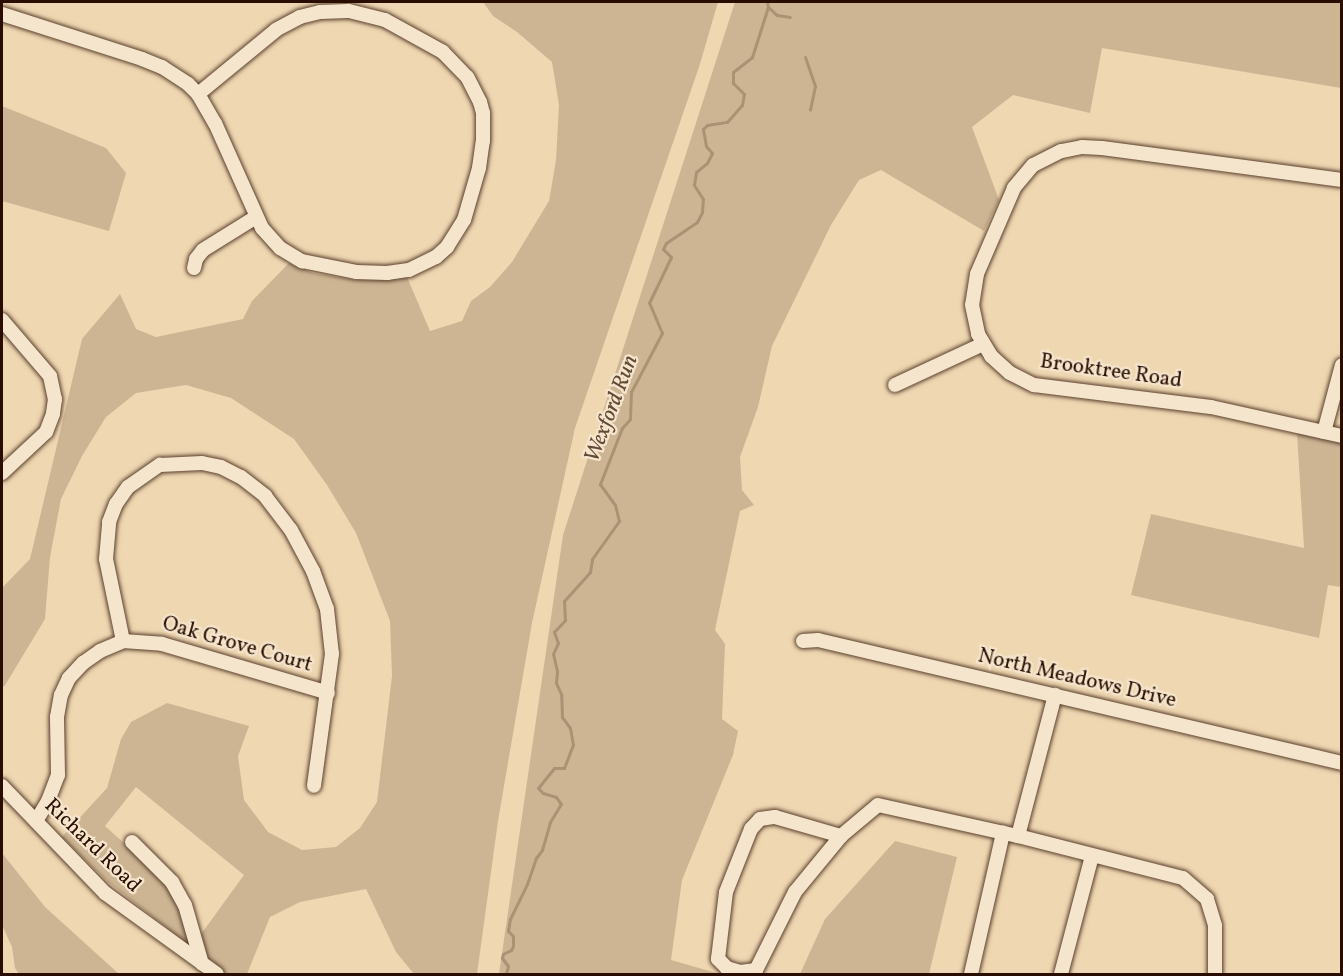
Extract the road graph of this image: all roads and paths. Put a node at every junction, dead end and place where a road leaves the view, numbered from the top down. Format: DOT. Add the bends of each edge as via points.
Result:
graph roads {
  1 [pos="320,7"];
  2 [pos="2,14"];
  3 [pos="198,94"];
  4 [pos="1341,180"];
  5 [pos="256,217"];
  6 [pos="194,268"];
  7 [pos="2,320"];
  8 [pos="983,344"];
  9 [pos="1341,365"];
  10 [pos="895,385"];
  11 [pos="1324,432"];
  12 [pos="1341,436"];
  13 [pos="2,473"];
  14 [pos="123,641"];
  15 [pos="802,641"];
  16 [pos="328,693"];
  17 [pos="1055,695"];
  18 [pos="1341,763"];
  19 [pos="2,786"];
  20 [pos="314,786"];
  21 [pos="36,821"];
  22 [pos="1003,833"];
  23 [pos="841,836"];
  24 [pos="1018,836"];
  25 [pos="132,842"];
  26 [pos="1092,856"];
  27 [pos="202,964"];
  28 [pos="217,975"];
  29 [pos="971,975"];
  30 [pos="1060,975"];
  31 [pos="1215,975"];
  1 -- 3 [label="street" via="276,30"];
  1 -- 5 [label="street" via="385,20 443,52 467,76 480,102 484,126 470,201 456,234 436,257 409,270 387,273 356,272 302,261 275,243"];
  2 -- 3 [label="street" via="152,63"];
  3 -- 5 [label="street" via="215,123"];
  4 -- 8 [label="street, Brooktree Road" via="1092,147 1051,154 1033,165 1014,188 977,274 972,305"];
  5 -- 6 [label="street" via="203,250"];
  7 -- 13 [label="street" via="50,376 55,399 45,432"];
  8 -- 10 [label="street"];
  8 -- 11 [label="street, Brooktree Road" via="1001,366 1034,385 1211,407"];
  9 -- 11 [label="street"];
  11 -- 12 [label="street, Brooktree Road"];
  14 -- 16 [label="street, Oak Grove Court" via="162,644"];
  14 -- 16 [label="street, Oak Grove Court" via="106,559 109,522 116,504 128,487 160,465 202,463 221,467 242,477 265,496 303,549 327,609 331,632"];
  14 -- 21 [label="street" via="83,663 69,678 57,717 58,776"];
  15 -- 17 [label="street, North Meadows Drive" via="818,640"];
  16 -- 20 [label="street, Oak Grove Court"];
  17 -- 18 [label="street, North Meadows Drive"];
  17 -- 24 [label="street"];
  19 -- 21 [label="street, Richard Road"];
  21 -- 27 [label="street, Richard Road" via="105,893"];
  22 -- 23 [label="street" via="878,805"];
  22 -- 24 [label="street"];
  22 -- 29 [label="street"];
  23 -- 23 [label="street" via="775,817 760,819 751,829 726,892 718,959 740,972 756,970 795,892"];
  24 -- 26 [label="street"];
  25 -- 27 [label="street" via="156,864 185,905"];
  26 -- 30 [label="street"];
  26 -- 31 [label="street" via="1183,878 1198,889 1207,899 1215,926"];
  27 -- 28 [label="street, Richard Road"];
}
